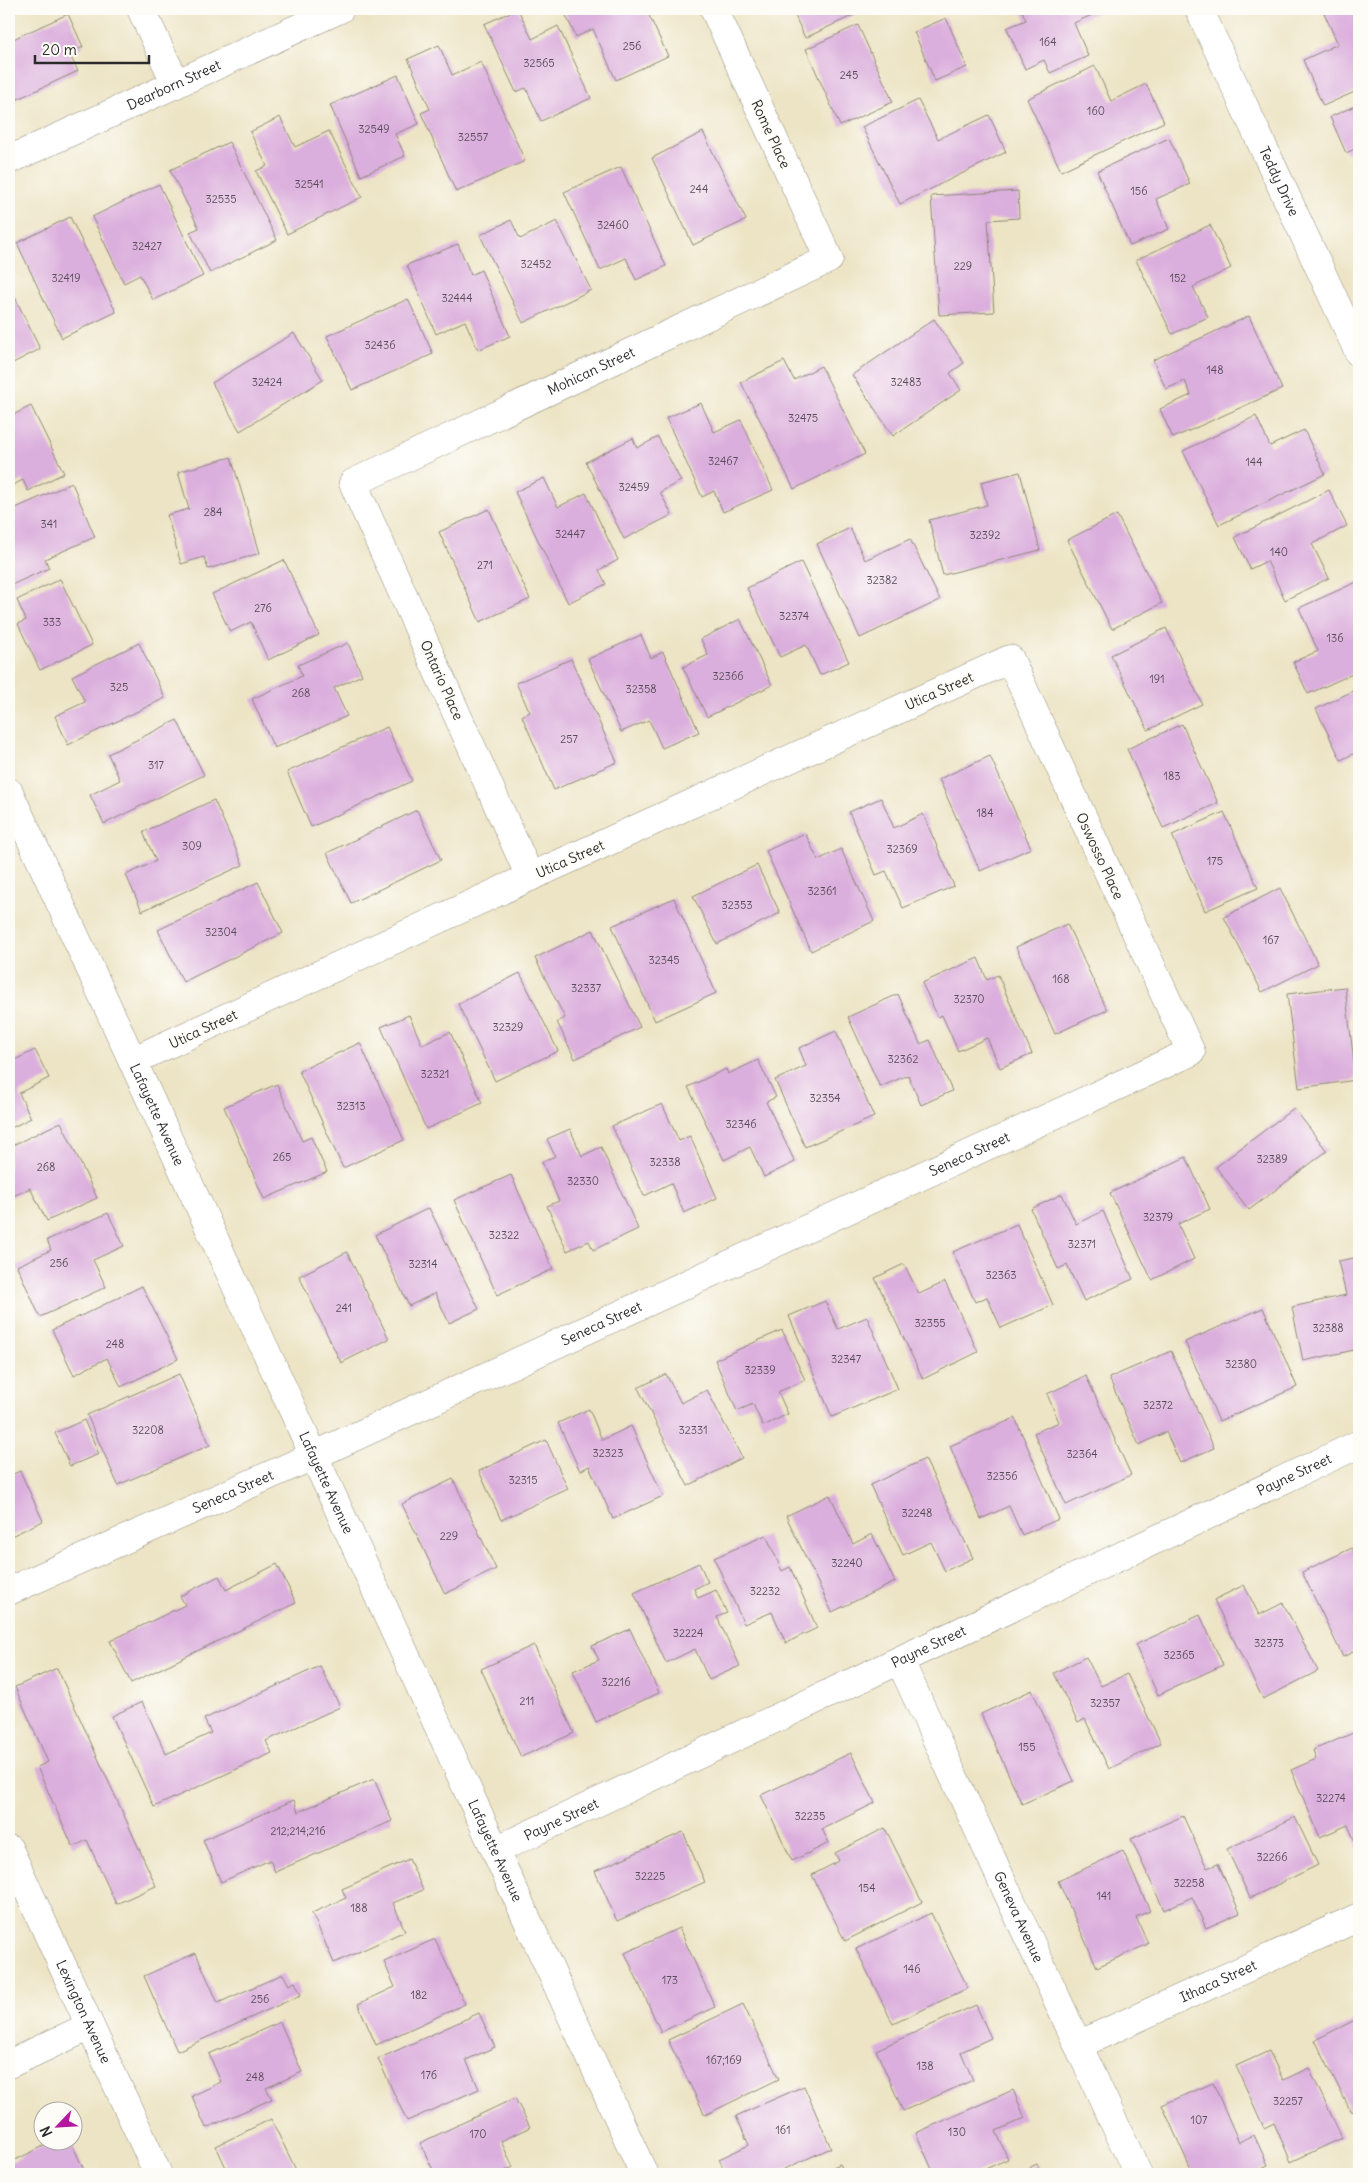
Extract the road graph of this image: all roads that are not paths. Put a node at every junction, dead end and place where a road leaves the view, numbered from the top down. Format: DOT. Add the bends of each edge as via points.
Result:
graph roads {
  1 [pos="141,9"];
  2 [pos="340,9"];
  3 [pos="714,9"];
  4 [pos="1199,9"];
  5 [pos="176,84"];
  6 [pos="9,160"];
  7 [pos="829,259"];
  8 [pos="1359,353"];
  9 [pos="353,483"];
  10 [pos="1010,660"];
  11 [pos="9,792"];
  12 [pos="530,877"];
  13 [pos="1190,1052"];
  14 [pos="132,1061"];
  15 [pos="1359,1444"];
  16 [pos="313,1456"];
  17 [pos="9,1591"];
  18 [pos="900,1661"];
  19 [pos="9,1849"];
  20 [pos="496,1850"];
  21 [pos="1359,1918"];
  22 [pos="90,2026"];
  23 [pos="1078,2045"];
  24 [pos="9,2064"];
  25 [pos="158,2174"];
  26 [pos="644,2174"];
  27 [pos="1138,2174"];
  1 -- 5 [label="street"];
  2 -- 5 [label="street, Dearborn Street"];
  3 -- 7 [label="street, Rome Place"];
  4 -- 8 [label="street, Teddy Drive"];
  5 -- 6 [label="street, Dearborn Street"];
  7 -- 9 [label="street, Mohican Street"];
  9 -- 12 [label="street, Ontario Place"];
  10 -- 12 [label="street, Utica Street"];
  10 -- 13 [label="street, Oswosso Place"];
  11 -- 14 [label="street, Lafayette Avenue"];
  12 -- 14 [label="street, Utica Street"];
  13 -- 16 [label="street, Seneca Street"];
  14 -- 16 [label="street, Lafayette Avenue"];
  15 -- 18 [label="street, Payne Street"];
  16 -- 17 [label="street, Seneca Street"];
  16 -- 20 [label="street, Lafayette Avenue"];
  18 -- 20 [label="street, Payne Street"];
  18 -- 23 [label="street, Geneva Avenue"];
  19 -- 22 [label="street, Lexington Avenue"];
  20 -- 26 [label="street, Lafayette Avenue"];
  21 -- 23 [label="street, Ithaca Street"];
  22 -- 24 [label="street"];
  22 -- 25 [label="street, Lexington Avenue"];
  23 -- 27 [label="street, Geneva Avenue"];
}
